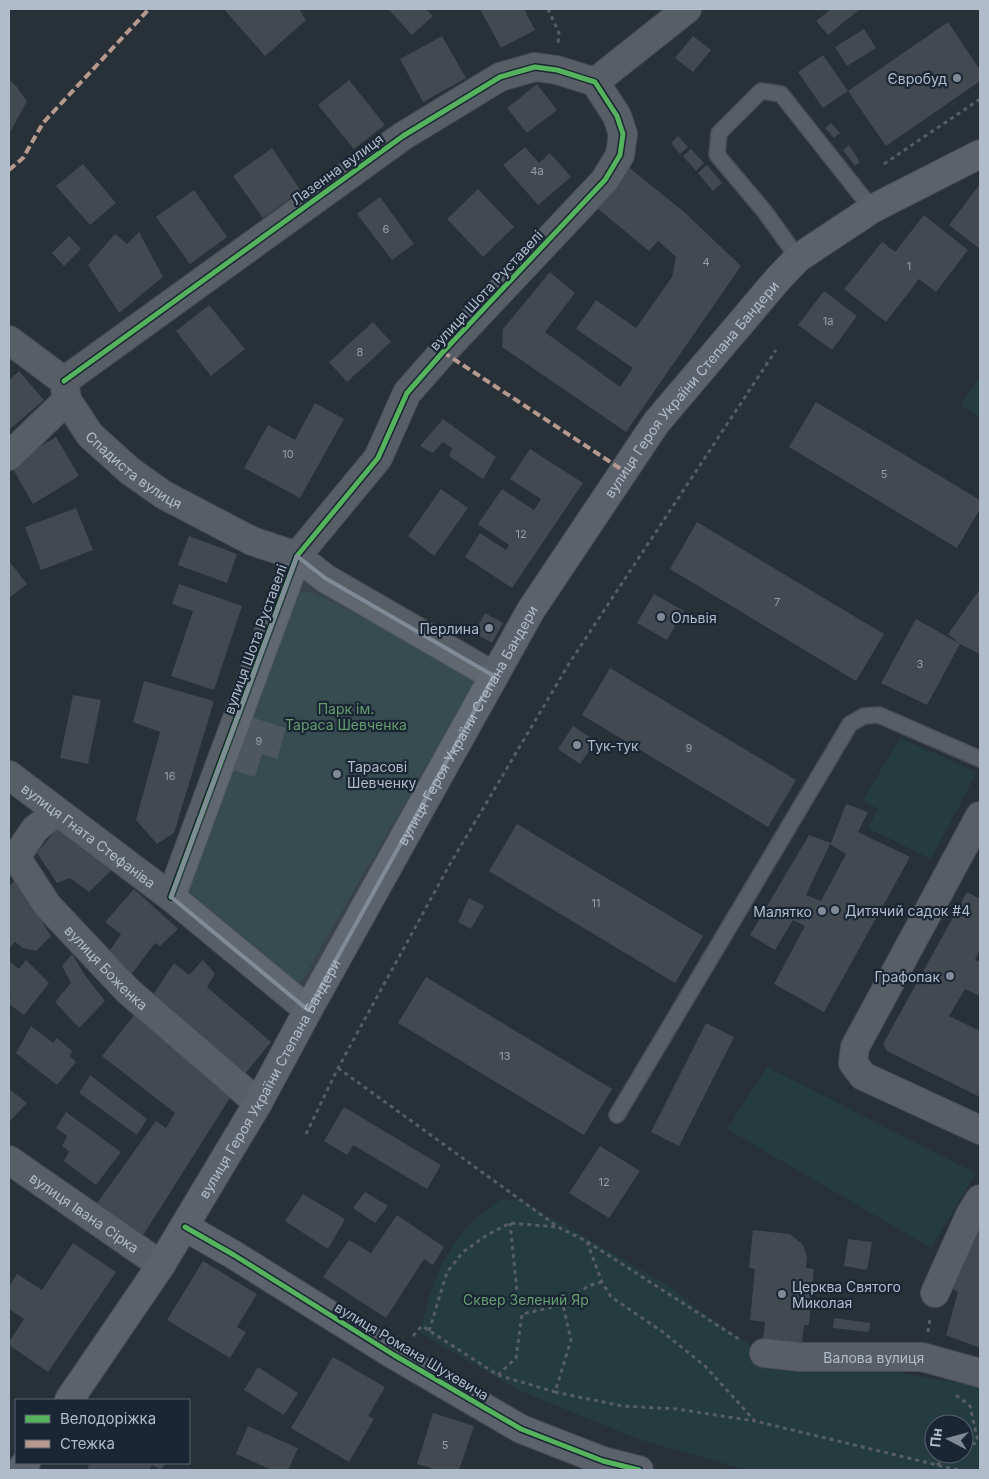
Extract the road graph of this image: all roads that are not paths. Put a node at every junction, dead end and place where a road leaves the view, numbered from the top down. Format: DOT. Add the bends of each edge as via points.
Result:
graph roads {
  1 [pos="687,9"];
  2 [pos="595,82"];
  3 [pos="977,160"];
  4 [pos="872,209"];
  5 [pos="798,258"];
  6 [pos="9,340"];
  7 [pos="66,390"];
  8 [pos="9,456"];
  9 [pos="297,556"];
  10 [pos="494,676"];
  11 [pos="980,759"];
  12 [pos="9,775"];
  13 [pos="58,812"];
  14 [pos="980,816"];
  15 [pos="172,897"];
  16 [pos="308,1010"];
  17 [pos="258,1103"];
  18 [pos="617,1115"];
  19 [pos="980,1130"];
  20 [pos="9,1160"];
  21 [pos="980,1200"];
  22 [pos="185,1227"];
  23 [pos="161,1265"];
  24 [pos="935,1293"];
  25 [pos="764,1353"];
  26 [pos="980,1372"];
  27 [pos="69,1399"];
  28 [pos="639,1470"];
  1 -- 2 [label="street"];
  2 -- 7 [label="street, Лазенна вулиця" via="535,67 500,77 403,136"];
  2 -- 9 [label="street, вулиця Шота Руставелі" via="617,116 623,134 620,155 604,180 407,393 378,458"];
  3 -- 4 [label="main road, вулиця Героя України Степана Бандери"];
  4 -- 5 [label="main road, вулиця Героя України Степана Бандери"];
  4 -- 5 [label="lane" via="780,94 761,92 718,133 717,155"];
  5 -- 10 [label="main road, вулиця Героя України Степана Бандери" via="656,423 531,610"];
  6 -- 7 [label="street, Спадиста вулиця"];
  7 -- 8 [label="street, Лазенна вулиця"];
  7 -- 9 [label="street, Спадиста вулиця" via="90,435 130,471 164,495 252,541"];
  9 -- 10 [label="street, Спадиста вулиця" via="325,578"];
  9 -- 15 [label="street, вулиця Шота Руставелі"];
  10 -- 16 [label="main road, вулиця Героя України Степана Бандери"];
  11 -- 18 [label="lane" via="879,715 864,716 850,724"];
  12 -- 13 [label="street, вулиця Гната Стефаніва"];
  13 -- 15 [label="street, вулиця Гната Стефаніва"];
  13 -- 17 [label="street, вулиця Боженка" via="35,829 16,857 47,905 128,992"];
  14 -- 19 [label="street" via="855,1047 853,1063 863,1076"];
  15 -- 16 [label="street, вулиця Гната Стефаніва"];
  16 -- 17 [label="main road, вулиця Героя України Степана Бандери"];
  17 -- 22 [label="main road, вулиця Героя України Степана Бандери"];
  20 -- 23 [label="street, вулиця Івана Сірка"];
  21 -- 24 [label="street"];
  22 -- 23 [label="main road, вулиця Героя України Степана Бандери"];
  22 -- 28 [label="main road, вулиця Романа Шухевича" via="521,1429 603,1461"];
  23 -- 27 [label="main road, вулиця Героя України Степана Бандери"];
  25 -- 26 [label="street, Валова вулиця" via="801,1357 922,1357"];
}
